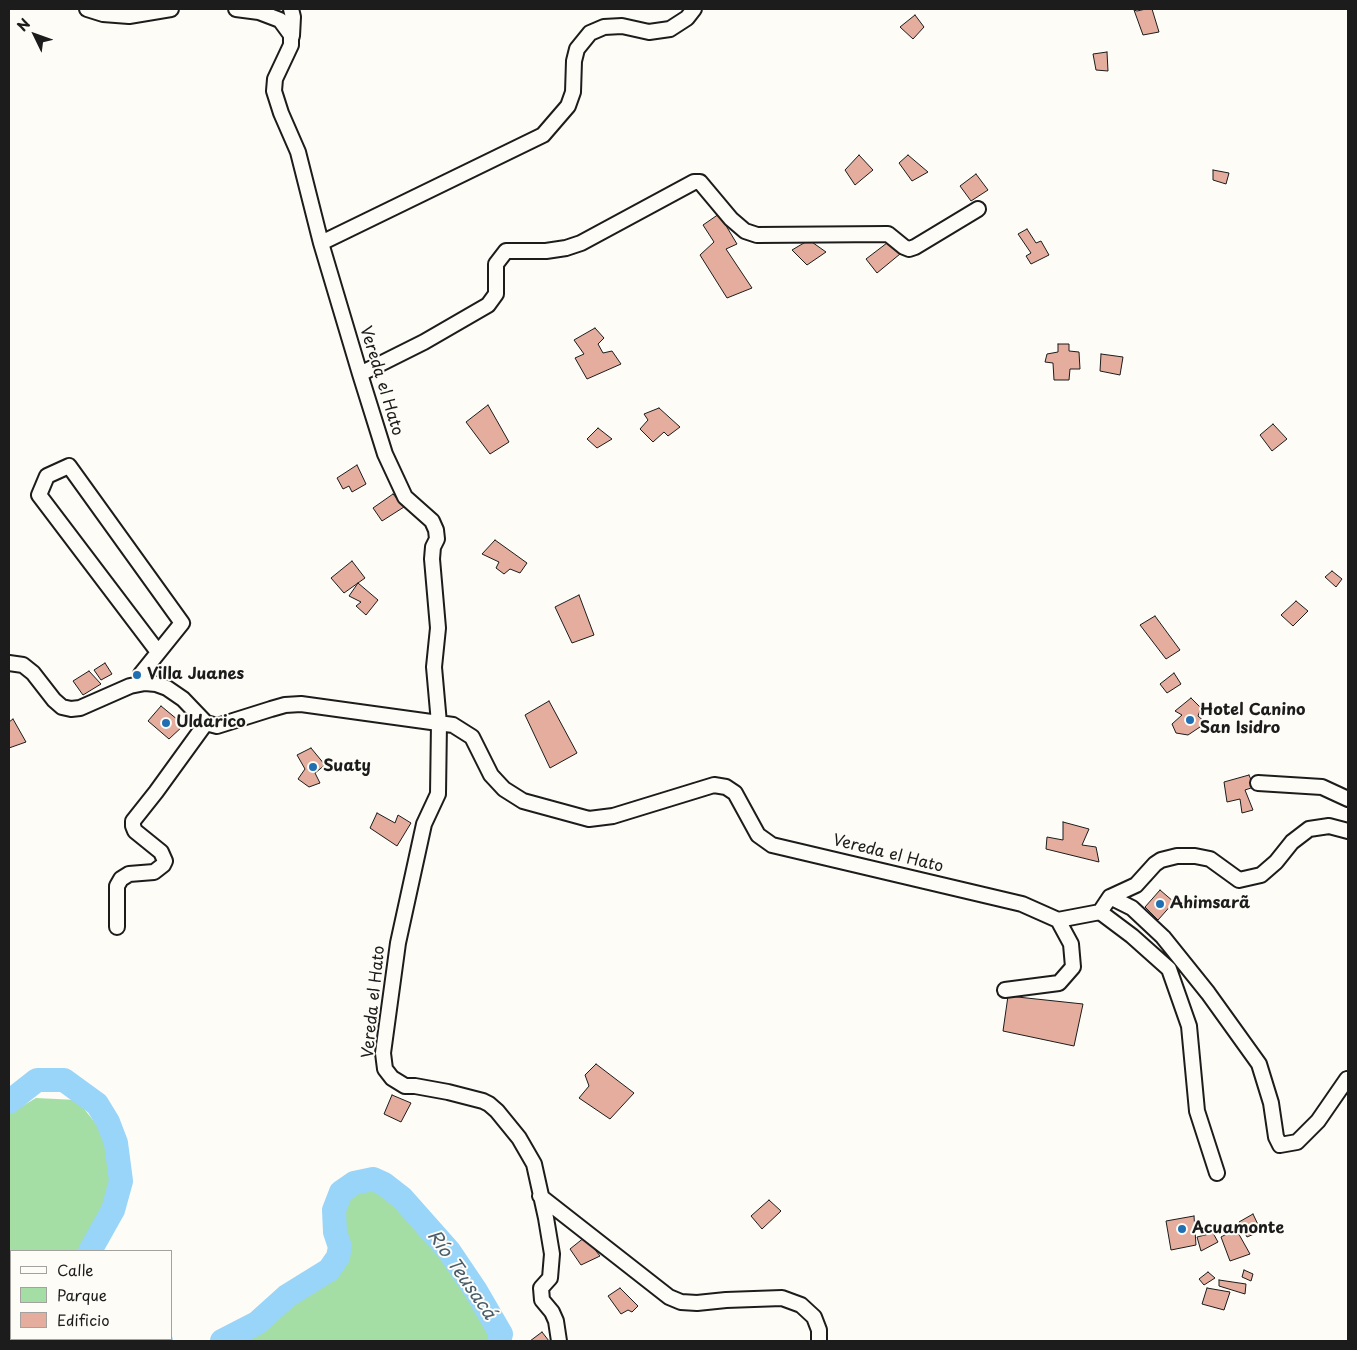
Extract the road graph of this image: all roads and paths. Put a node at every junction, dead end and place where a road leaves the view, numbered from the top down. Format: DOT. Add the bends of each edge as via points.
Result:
graph roads {
  1 [pos="87,9"];
  2 [pos="171,9"];
  3 [pos="236,9"];
  4 [pos="291,9"];
  5 [pos="694,9"];
  6 [pos="291,44"];
  7 [pos="978,209"];
  8 [pos="322,243"];
  9 [pos="360,374"];
  10 [pos="158,652"];
  11 [pos="9,663"];
  12 [pos="136,680"];
  13 [pos="206,723"];
  14 [pos="439,723"];
  15 [pos="1258,783"];
  16 [pos="1348,799"];
  17 [pos="1348,831"];
  18 [pos="1110,897"];
  19 [pos="1100,912"];
  20 [pos="1058,920"];
  21 [pos="117,927"];
  22 [pos="1005,990"];
  23 [pos="1347,1079"];
  24 [pos="1217,1173"];
  25 [pos="540,1196"];
  26 [pos="819,1340"];
  27 [pos="559,1341"];
  1 -- 2 [label="street" via="129,16"];
  3 -- 6 [label="street" via="259,12 280,20 291,35"];
  4 -- 6 [label="street, Vereda el Hato"];
  5 -- 8 [label="street" via="670,29 649,32 622,26 604,27 590,33 577,49 568,106 543,135"];
  6 -- 8 [label="street, Vereda el Hato" via="275,79 274,91 298,152"];
  7 -- 9 [label="street" via="909,249 888,234 757,235 745,231 700,182 694,182 581,243 546,251 506,251 496,264 496,294 488,305"];
  8 -- 9 [label="street, Vereda el Hato"];
  9 -- 14 [label="street, Vereda el Hato" via="385,454 405,497 432,521 436,530 432,558 438,628 434,667"];
  10 -- 10 [label="street" via="182,623 69,466 47,476 39,495"];
  10 -- 12 [label="street"];
  11 -- 12 [label="street" via="22,665 33,673 54,700 71,709 80,708"];
  12 -- 13 [label="street" via="167,688"];
  13 -- 14 [label="street, Vereda el Hato" via="216,726 286,705 301,704"];
  13 -- 21 [label="street" via="133,821 135,831 161,852 165,861 154,872 130,874 121,879 117,886"];
  14 -- 20 [label="street, Vereda el Hato" via="453,725 472,736 491,775 504,789 523,801 588,820 614,816 714,785 726,787 735,793 758,835 772,845 1022,904"];
  14 -- 25 [label="street, Vereda el Hato" via="438,794 424,824 398,943 383,1054 385,1069 405,1086 448,1092 489,1104 519,1138 534,1164"];
  15 -- 16 [label="street" via="1322,787"];
  17 -- 18 [label="street" via="1329,826 1309,829 1261,875 1239,880 1210,858 1177,856 1161,860 1136,885"];
  18 -- 19 [label="street"];
  18 -- 23 [label="street" via="1132,908 1163,937 1259,1064 1280,1145 1297,1142 1318,1121"];
  19 -- 20 [label="street"];
  19 -- 24 [label="street" via="1169,969 1189,1026 1197,1111"];
  20 -- 22 [label="street" via="1070,944 1073,968 1059,983"];
  25 -- 26 [label="street" via="669,1297 697,1303 782,1298 801,1305 814,1317"];
  25 -- 27 [label="street, Vereda el Hato" via="552,1254 550,1278 541,1288 542,1300 556,1321"];
}
